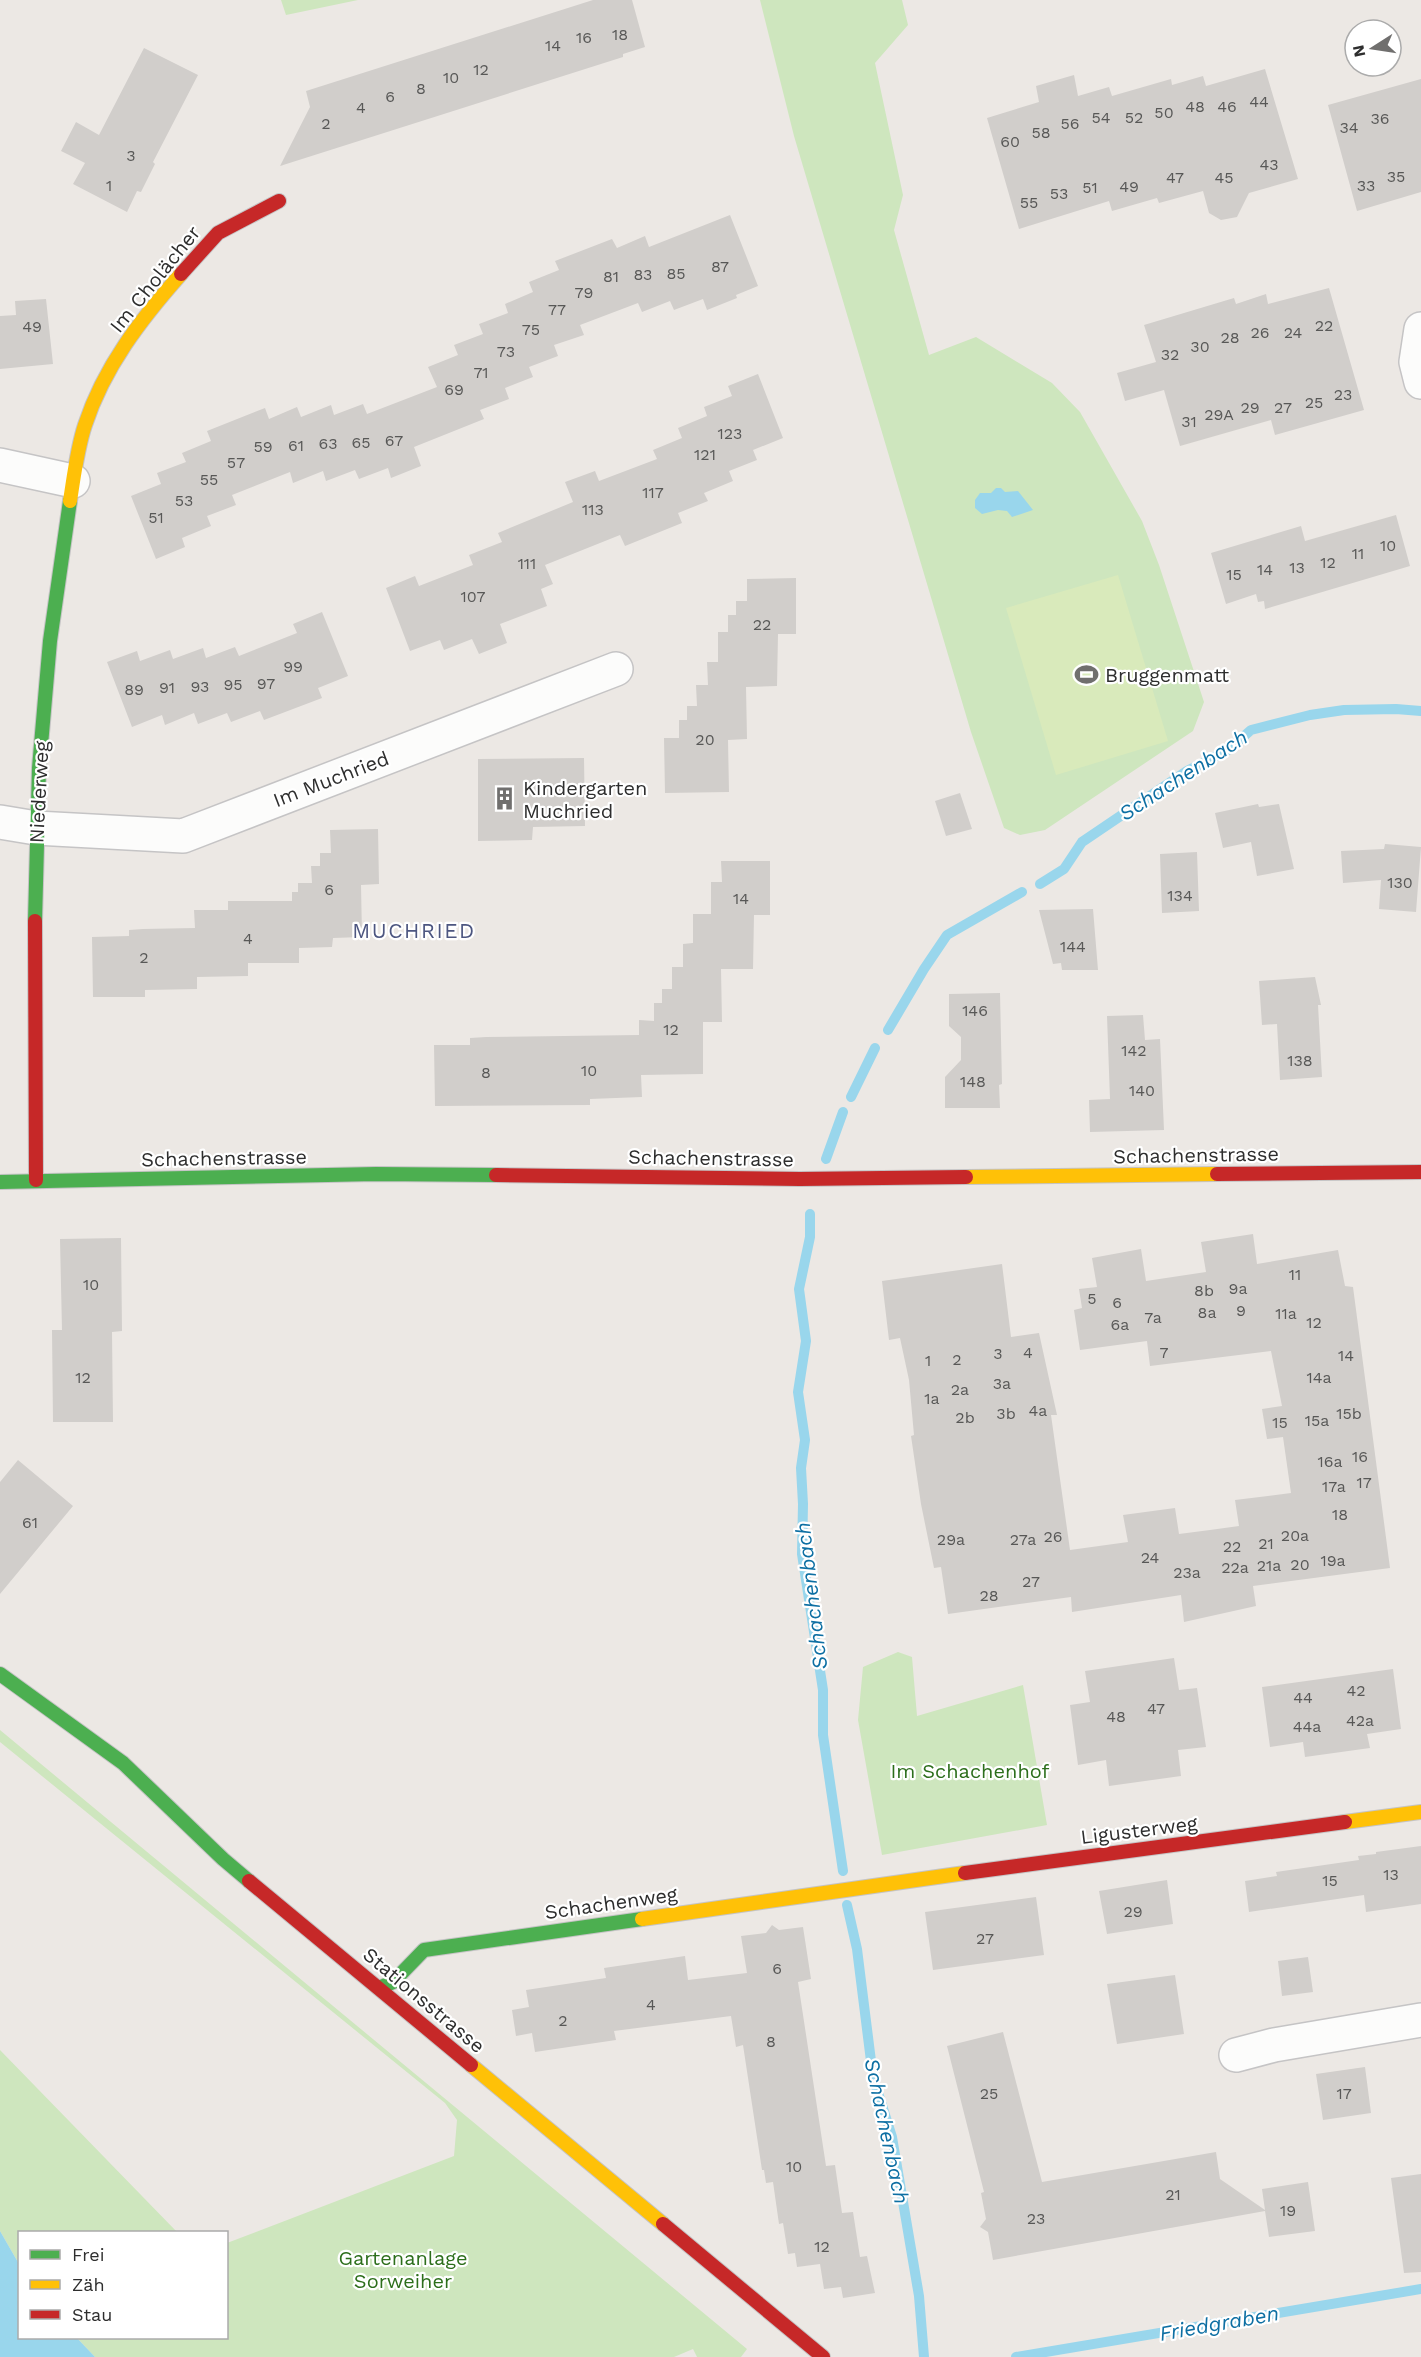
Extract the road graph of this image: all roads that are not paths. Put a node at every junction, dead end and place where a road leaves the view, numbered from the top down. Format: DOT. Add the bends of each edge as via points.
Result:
graph roads {
  1 [pos="279,201"];
  2 [pos="1421,329"];
  3 [pos="1421,382"];
  4 [pos="0,465"];
  5 [pos="73,481"];
  6 [pos="616,669"];
  7 [pos="0,822"];
  8 [pos="36,828"];
  9 [pos="1421,1172"];
  10 [pos="36,1180"];
  11 [pos="0,1182"];
  12 [pos="0,1674"];
  13 [pos="1421,1812"];
  14 [pos="863,1887"];
  15 [pos="379,1988"];
  16 [pos="1421,2020"];
  17 [pos="1236,2055"];
  18 [pos="823,2357"];
  1 -- 5 [label="street, Im Cholächer" via="218,233 140,322 106,375 85,425"];
  2 -- 3 [label="street" via="1416,362"];
  4 -- 5 [label="street"];
  5 -- 8 [label="street, Niederweg" via="50,641"];
  6 -- 8 [label="street, Im Muchried" via="183,836"];
  7 -- 8 [label="street, Im Muchried"];
  8 -- 10 [label="street, Niederweg"];
  9 -- 10 [label="street, Schachenstrasse" via="800,1179 376,1174"];
  10 -- 11 [label="street, Schachenstrasse"];
  12 -- 15 [label="street, Stationsstrasse" via="123,1763 223,1859"];
  13 -- 14 [label="street, Ligusterweg"];
  14 -- 15 [label="street, Schachenweg" via="424,1950 393,1982"];
  15 -- 18 [label="street, Stationsstrasse"];
  16 -- 17 [label="street"];
}
